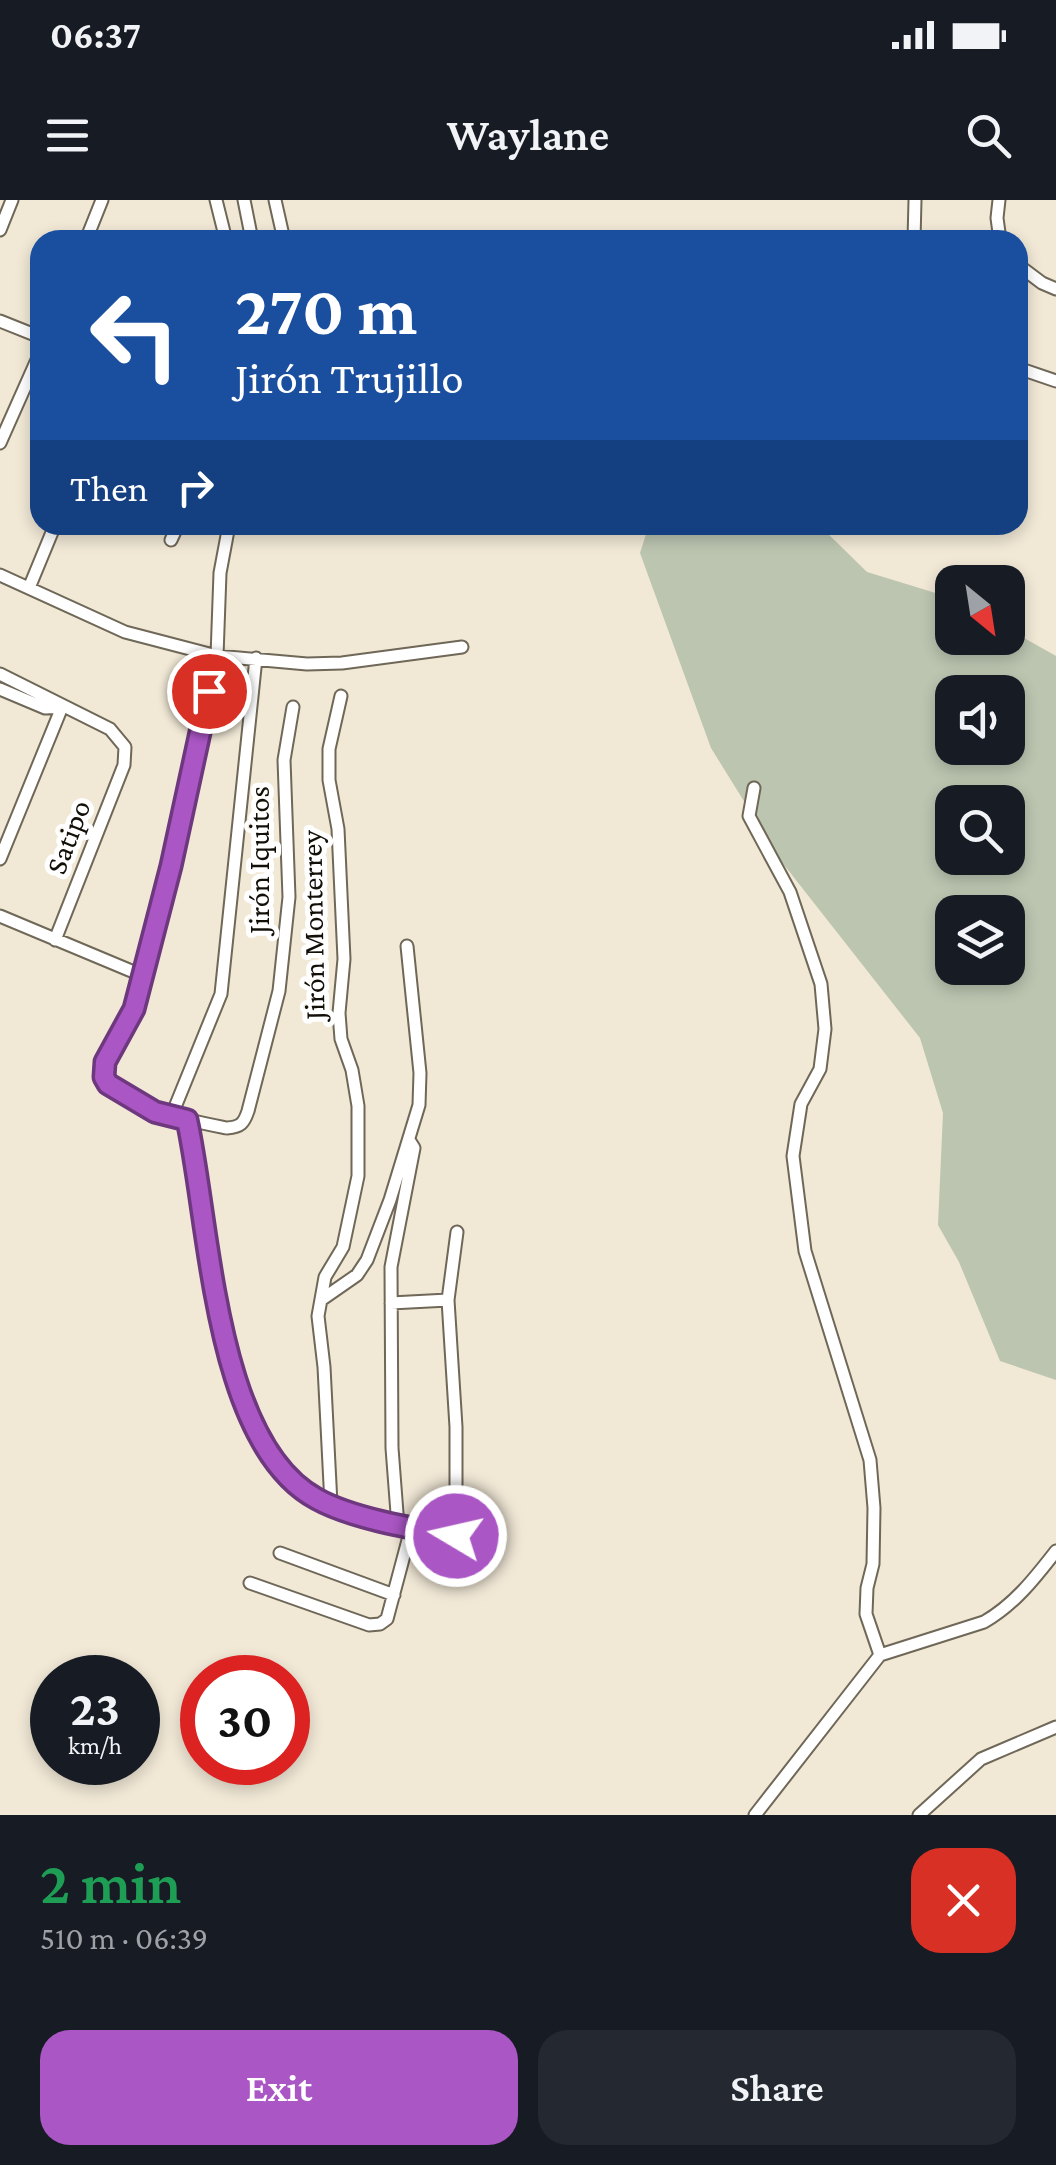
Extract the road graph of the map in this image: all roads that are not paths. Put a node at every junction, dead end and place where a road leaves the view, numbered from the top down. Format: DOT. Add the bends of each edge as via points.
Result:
graph roads {
  1 [pos="12,200"];
  2 [pos="102,200"];
  3 [pos="216,200"];
  4 [pos="244,200"];
  5 [pos="275,200"];
  6 [pos="915,200"];
  7 [pos="999,200"];
  8 [pos="0,230"];
  9 [pos="90,230"];
  10 [pos="224,230"];
  11 [pos="250,230"];
  12 [pos="282,230"];
  13 [pos="914,230"];
  14 [pos="998,230"];
  15 [pos="1028,272"];
  16 [pos="1056,288"];
  17 [pos="0,320"];
  18 [pos="30,333"];
  19 [pos="1028,371"];
  20 [pos="30,376"];
  21 [pos="1056,380"];
  22 [pos="0,443"];
  23 [pos="51,535"];
  24 [pos="173,535"];
  25 [pos="226,535"];
  26 [pos="171,540"];
  27 [pos="0,576"];
  28 [pos="28,588"];
  29 [pos="462,647"];
  30 [pos="217,656"];
  31 [pos="256,658"];
  32 [pos="0,674"];
  33 [pos="0,689"];
  34 [pos="340,696"];
  35 [pos="62,707"];
  36 [pos="292,707"];
  37 [pos="754,788"];
  38 [pos="0,859"];
  39 [pos="0,916"];
  40 [pos="55,940"];
  41 [pos="407,946"];
  42 [pos="140,975"];
  43 [pos="171,1117"];
  44 [pos="187,1120"];
  45 [pos="410,1140"];
  46 [pos="457,1232"];
  47 [pos="321,1300"];
  48 [pos="448,1300"];
  49 [pos="391,1303"];
  50 [pos="331,1504"];
  51 [pos="404,1528"];
  52 [pos="1056,1551"];
  53 [pos="280,1553"];
  54 [pos="250,1583"];
  55 [pos="394,1595"];
  56 [pos="880,1656"];
  57 [pos="1056,1727"];
  58 [pos="755,1815"];
  59 [pos="919,1815"];
  1 -- 8 [label="street"];
  2 -- 9 [label="street"];
  3 -- 10 [label="street"];
  4 -- 11 [label="street"];
  5 -- 12 [label="street"];
  6 -- 13 [label="street"];
  7 -- 14 [label="street"];
  15 -- 16 [label="street"];
  17 -- 18 [label="street"];
  19 -- 21 [label="street"];
  20 -- 22 [label="street"];
  23 -- 28 [label="street"];
  24 -- 26 [label="street"];
  25 -- 30 [label="street"];
  27 -- 28 [label="street"];
  28 -- 30 [label="street" via="125,632"];
  29 -- 31 [label="street" via="342,663"];
  30 -- 31 [label="street"];
  30 -- 42 [label="street"];
  31 -- 43 [label="street" via="221,994"];
  32 -- 35 [label="street"];
  33 -- 35 [label="street" via="44,708"];
  34 -- 47 [label="street, Jirón Monterrey" via="329,780 343,940 339,1013 358,1106 358,1176 343,1247 325,1277"];
  35 -- 38 [label="street"];
  35 -- 40 [label="street, Satipo" via="110,730 126,753"];
  36 -- 44 [label="street, Jirón Iquitos" via="284,760 289,897 280,991 244,1122 238,1127"];
  37 -- 56 [label="street" via="749,816 790,892 822,984 820,1069 800,1104 792,1156 805,1250 870,1460 873,1564 866,1614"];
  39 -- 40 [label="street"];
  40 -- 42 [label="street"];
  41 -- 45 [label="street" via="420,1073"];
  42 -- 43 [label="street" via="134,1009 105,1062 104,1077"];
  43 -- 44 [label="street"];
  44 -- 50 [label="street" via="240,1398 285,1472"];
  45 -- 47 [label="street" via="367,1260"];
  45 -- 49 [label="street"];
  46 -- 48 [label="street"];
  47 -- 50 [label="street, Jirón Monterrey"];
  48 -- 49 [label="street"];
  48 -- 51 [label="street" via="456,1536"];
  49 -- 51 [label="street" via="392,1448"];
  50 -- 51 [label="street"];
  51 -- 55 [label="street"];
  52 -- 56 [label="street" via="1000,1613"];
  53 -- 55 [label="street"];
  54 -- 55 [label="street" via="369,1626 386,1618"];
  56 -- 58 [label="street"];
  57 -- 59 [label="street" via="981,1759"];
}
